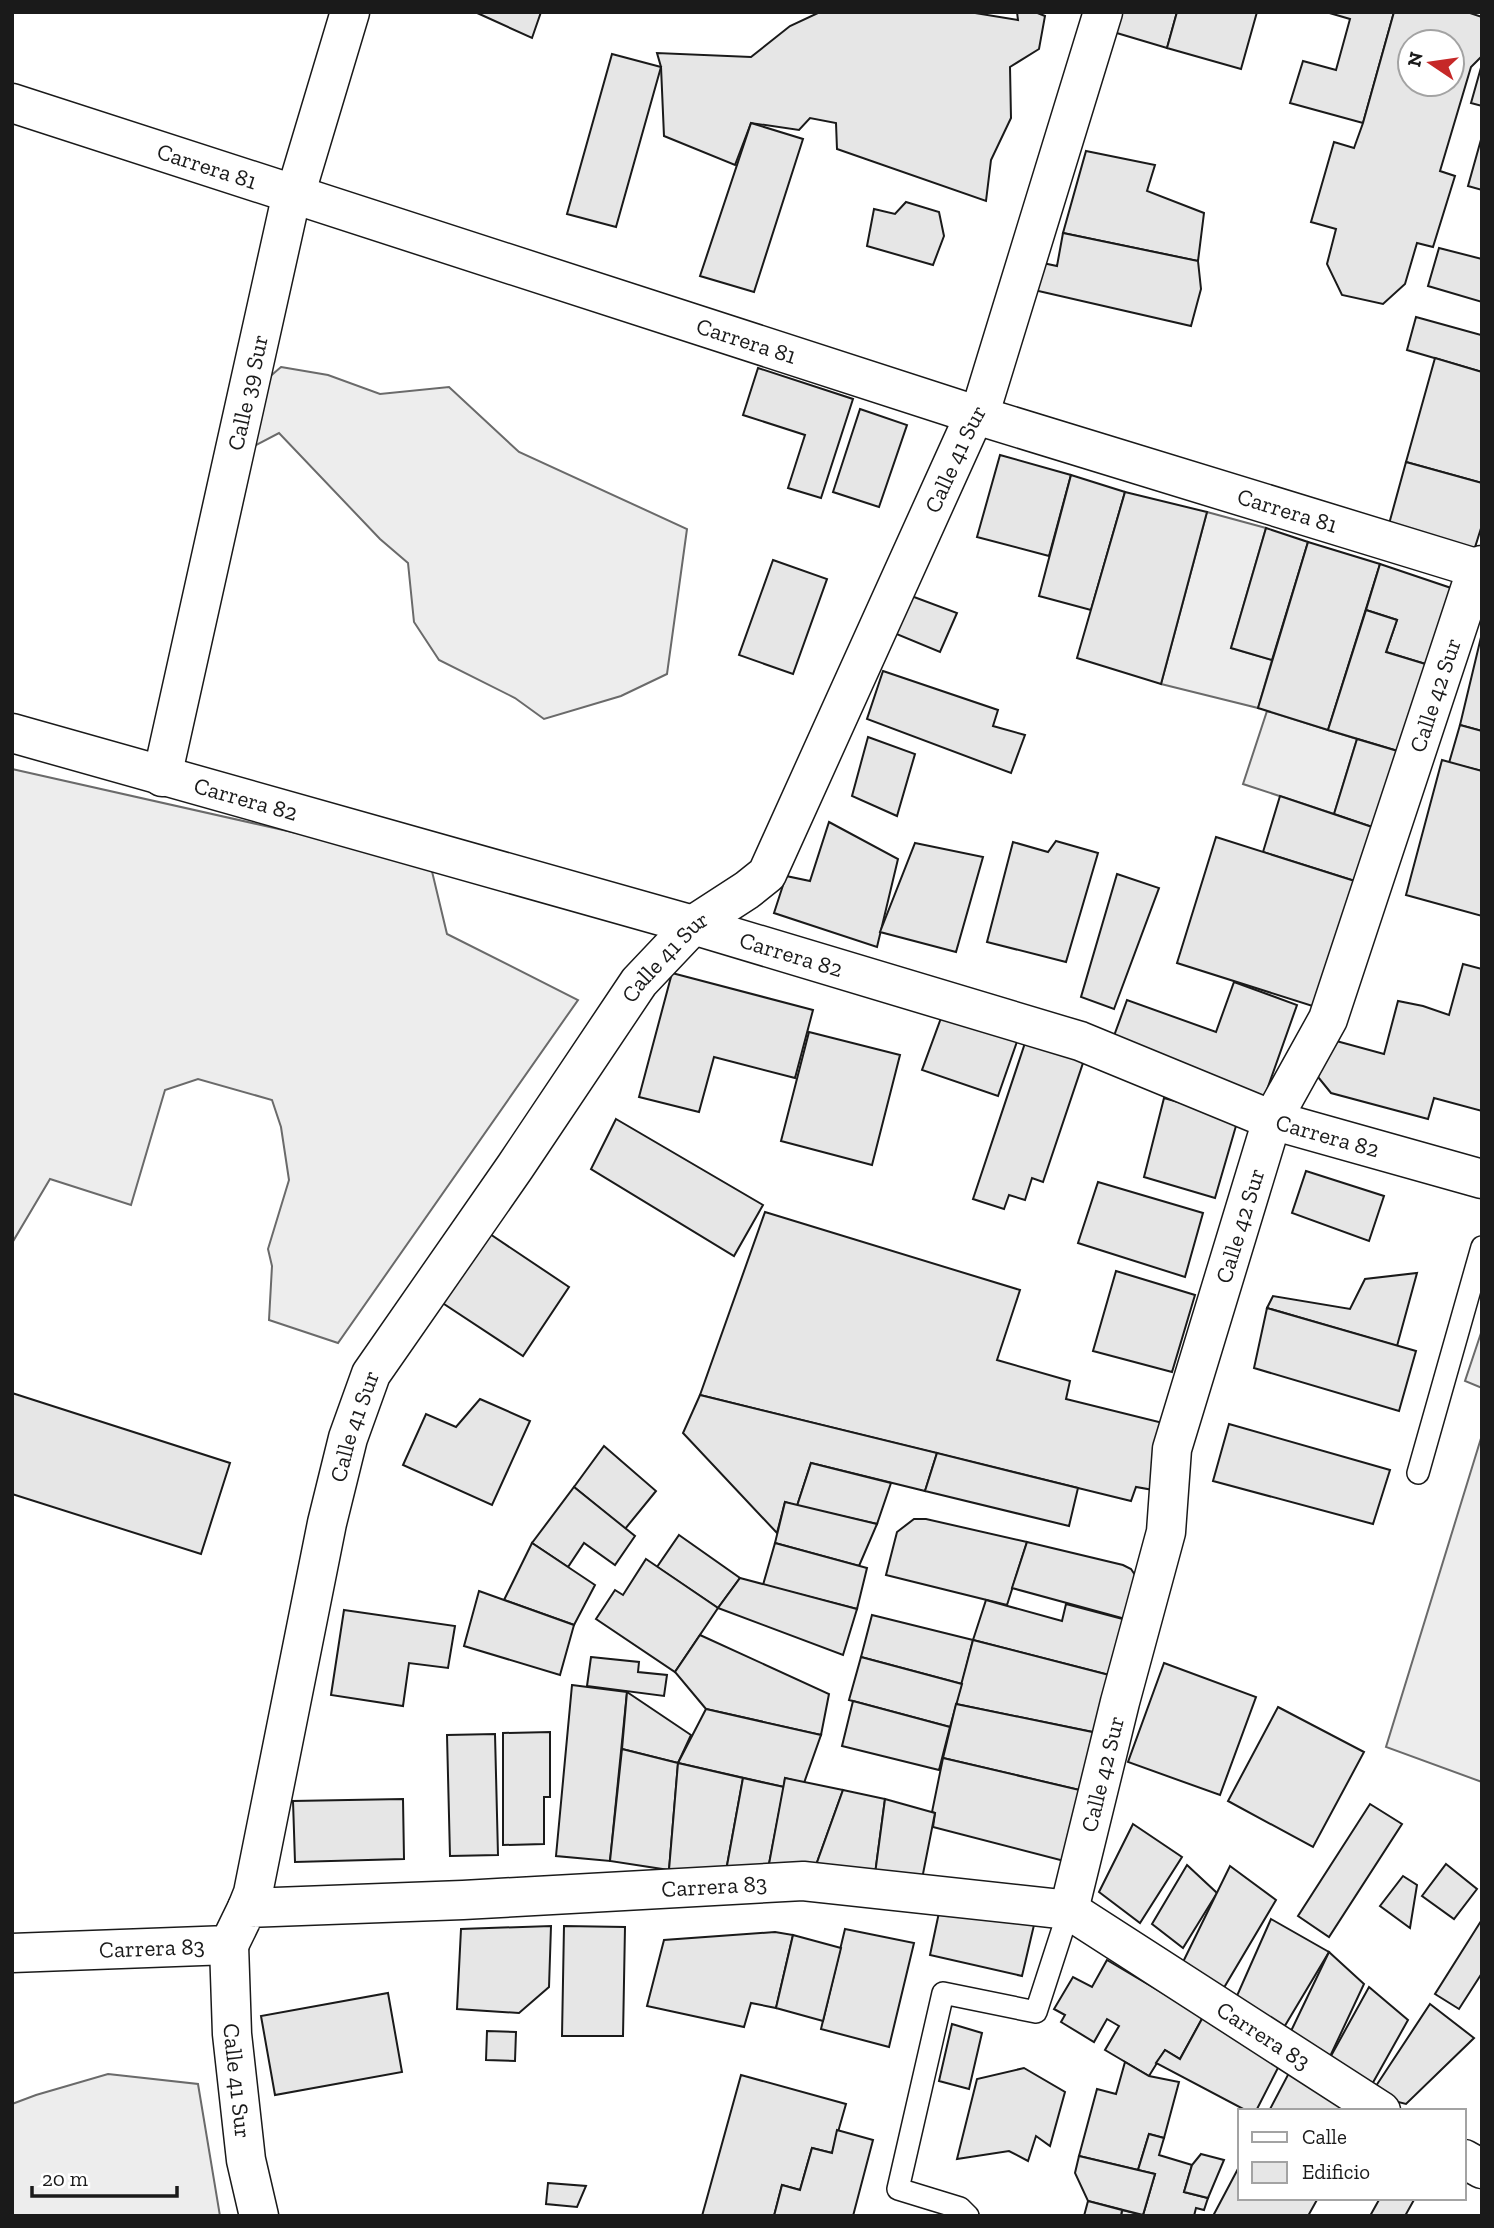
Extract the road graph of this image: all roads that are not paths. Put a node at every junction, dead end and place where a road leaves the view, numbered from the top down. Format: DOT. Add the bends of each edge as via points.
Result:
graph roads {
  1 [pos="350,12"];
  2 [pos="1103,12"];
  3 [pos="12,103"];
  4 [pos="293,194"];
  5 [pos="976,415"];
  6 [pos="1481,568"];
  7 [pos="12,733"];
  8 [pos="162,777"];
  9 [pos="693,925"];
  10 [pos="1272,1120"];
  11 [pos="1482,1179"];
  12 [pos="1482,1247"];
  13 [pos="1418,1473"];
  14 [pos="247,1908"];
  15 [pos="1069,1910"];
  16 [pos="229,1945"];
  17 [pos="12,1953"];
  18 [pos="1378,2109"];
  19 [pos="1466,2160"];
  20 [pos="1482,2169"];
  21 [pos="259,2216"];
  22 [pos="968,2216"];
  1 -- 4 [label="street, Calle 39 Sur"];
  2 -- 5 [label="street, Calle 41 Sur"];
  3 -- 4 [label="street, Carrera 81"];
  4 -- 5 [label="street, Carrera 81"];
  4 -- 8 [label="street, Calle 39 Sur"];
  5 -- 6 [label="street, Carrera 81"];
  5 -- 9 [label="street, Calle 41 Sur" via="767,874"];
  6 -- 10 [label="street, Calle 42 Sur" via="1472,580 1328,1019"];
  7 -- 8 [label="street, Carrera 82"];
  8 -- 9 [label="street, Carrera 82"];
  9 -- 10 [label="street, Carrera 82" via="1080,1041"];
  9 -- 14 [label="street, Calle 41 Sur" via="639,982 372,1374 348,1438 327,1523"];
  10 -- 11 [label="street, Carrera 82"];
  10 -- 15 [label="street, Calle 42 Sur" via="1171,1449 1166,1532"];
  12 -- 13 [label="lane"];
  14 -- 15 [label="street, Carrera 83" via="803,1881"];
  14 -- 16 [label="street, Carrera 83"];
  15 -- 18 [label="street, Carrera 83"];
  15 -- 22 [label="lane" via="1036,2012 943,1993 898,2189 960,2208"];
  16 -- 17 [label="street, Carrera 83"];
  16 -- 21 [label="street, Calle 41 Sur" via="232,2034 246,2160"];
  19 -- 20 [label="street"];
}
